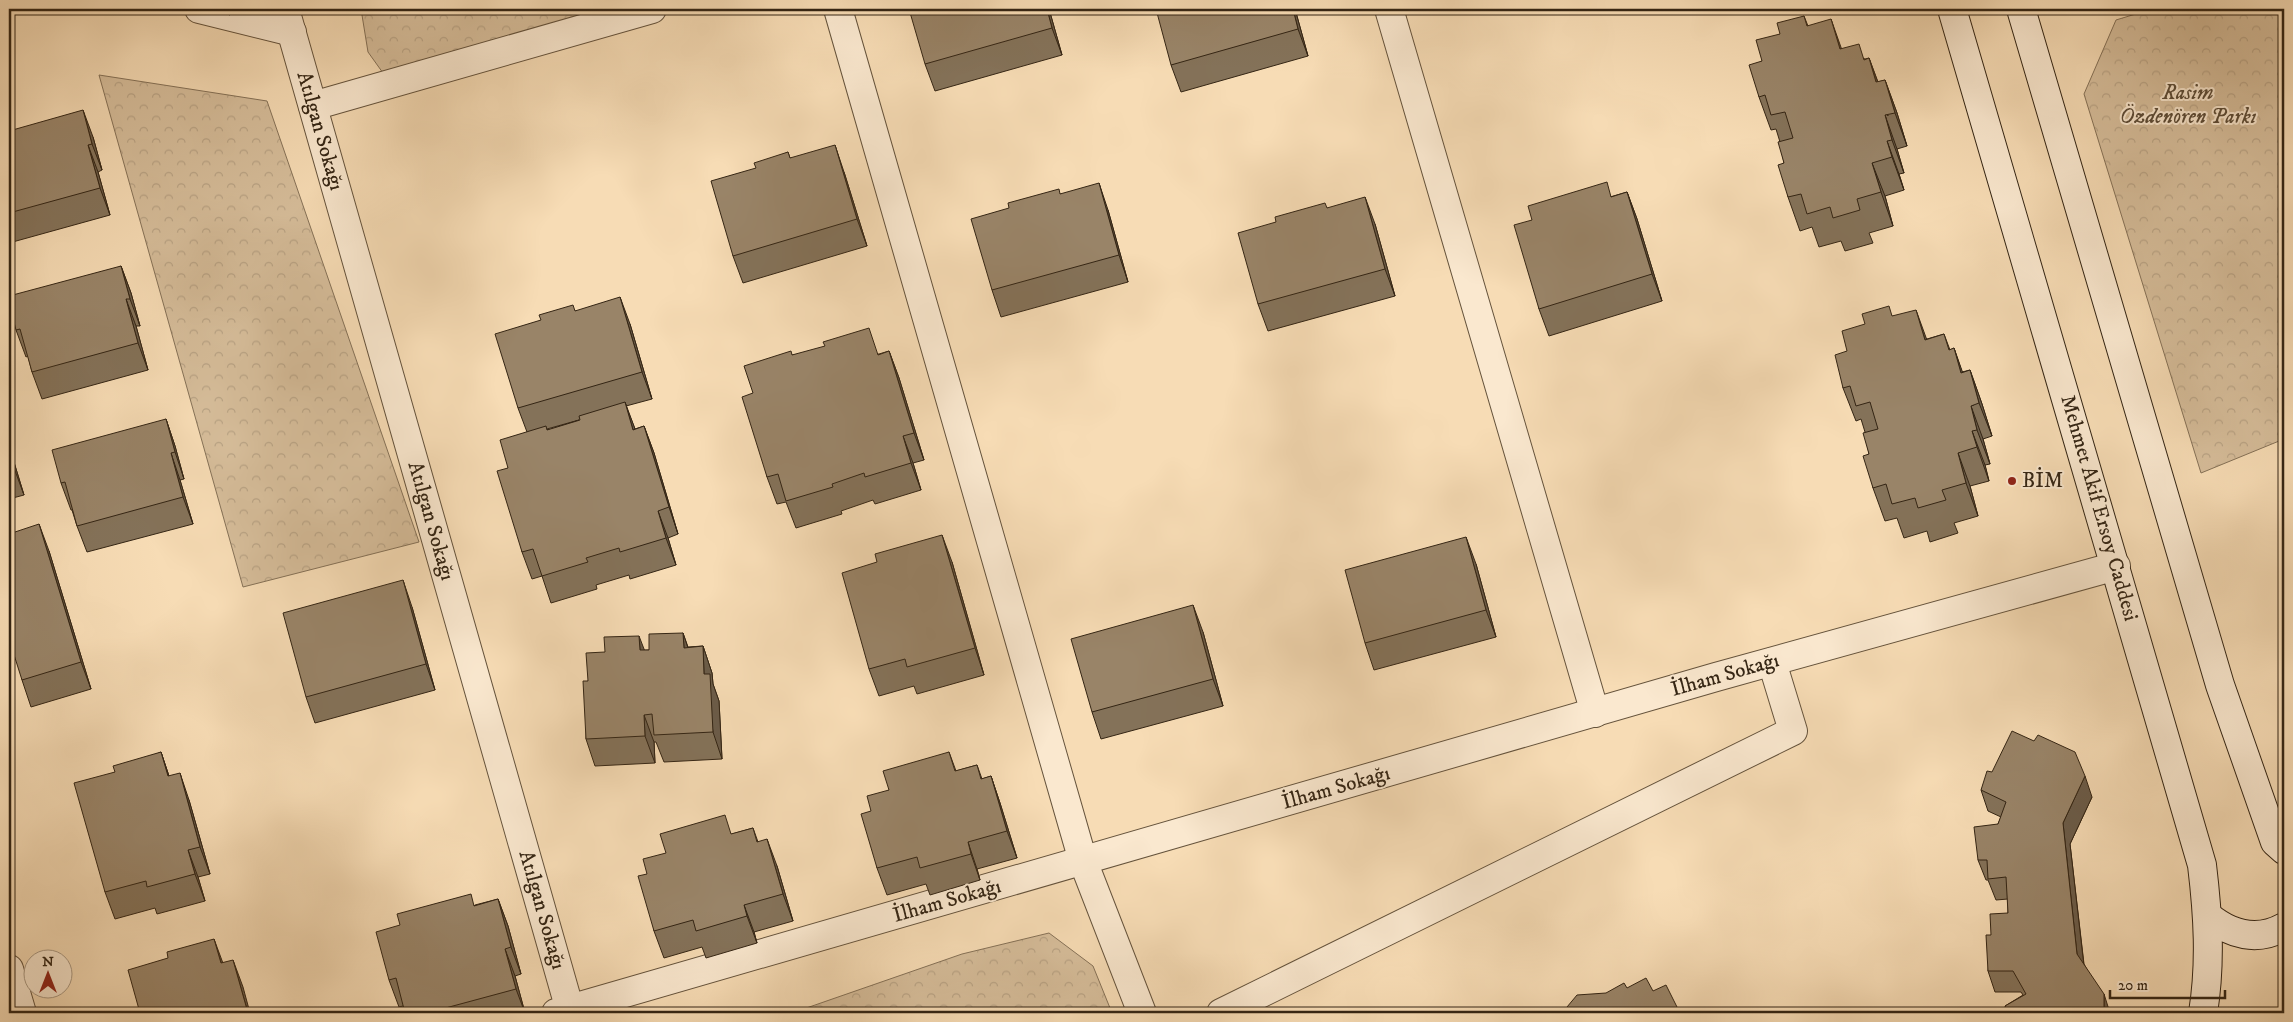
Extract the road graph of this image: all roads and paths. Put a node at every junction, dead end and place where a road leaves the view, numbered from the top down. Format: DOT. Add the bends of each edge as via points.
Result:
graph roads {
  1 [pos="199,9"];
  2 [pos="652,9"];
  3 [pos="838,9"];
  4 [pos="1389,9"];
  5 [pos="1952,9"];
  6 [pos="2021,9"];
  7 [pos="289,20"];
  8 [pos="313,106"];
  9 [pos="2116,566"];
  10 [pos="1772,662"];
  11 [pos="1595,713"];
  12 [pos="2284,850"];
  13 [pos="1083,861"];
  14 [pos="2208,916"];
  15 [pos="2284,927"];
  16 [pos="9,969"];
  17 [pos="563,1011"];
  18 [pos="22,1013"];
  19 [pos="1142,1013"];
  20 [pos="1221,1013"];
  21 [pos="2203,1013"];
  1 -- 7 [label="street"];
  2 -- 8 [label="street"];
  3 -- 13 [label="street"];
  4 -- 11 [label="street"];
  5 -- 9 [label="street, Mehmet Akif Ersoy Caddesi"];
  6 -- 12 [label="street" via="2220,685 2275,842"];
  7 -- 8 [label="street, Atılgan Sokağı"];
  8 -- 17 [label="street, Atılgan Sokağı"];
  9 -- 10 [label="street, İlham Sokağı"];
  9 -- 14 [label="street, Mehmet Akif Ersoy Caddesi" via="2202,865"];
  10 -- 11 [label="street, İlham Sokağı"];
  10 -- 20 [label="street" via="1793,731"];
  11 -- 13 [label="street, İlham Sokağı"];
  13 -- 17 [label="street, İlham Sokağı"];
  13 -- 19 [label="street"];
  14 -- 15 [label="street" via="2235,933 2252,936"];
  14 -- 21 [label="street, Mehmet Akif Ersoy Caddesi" via="2209,954"];
  16 -- 18 [label="street"];
}
